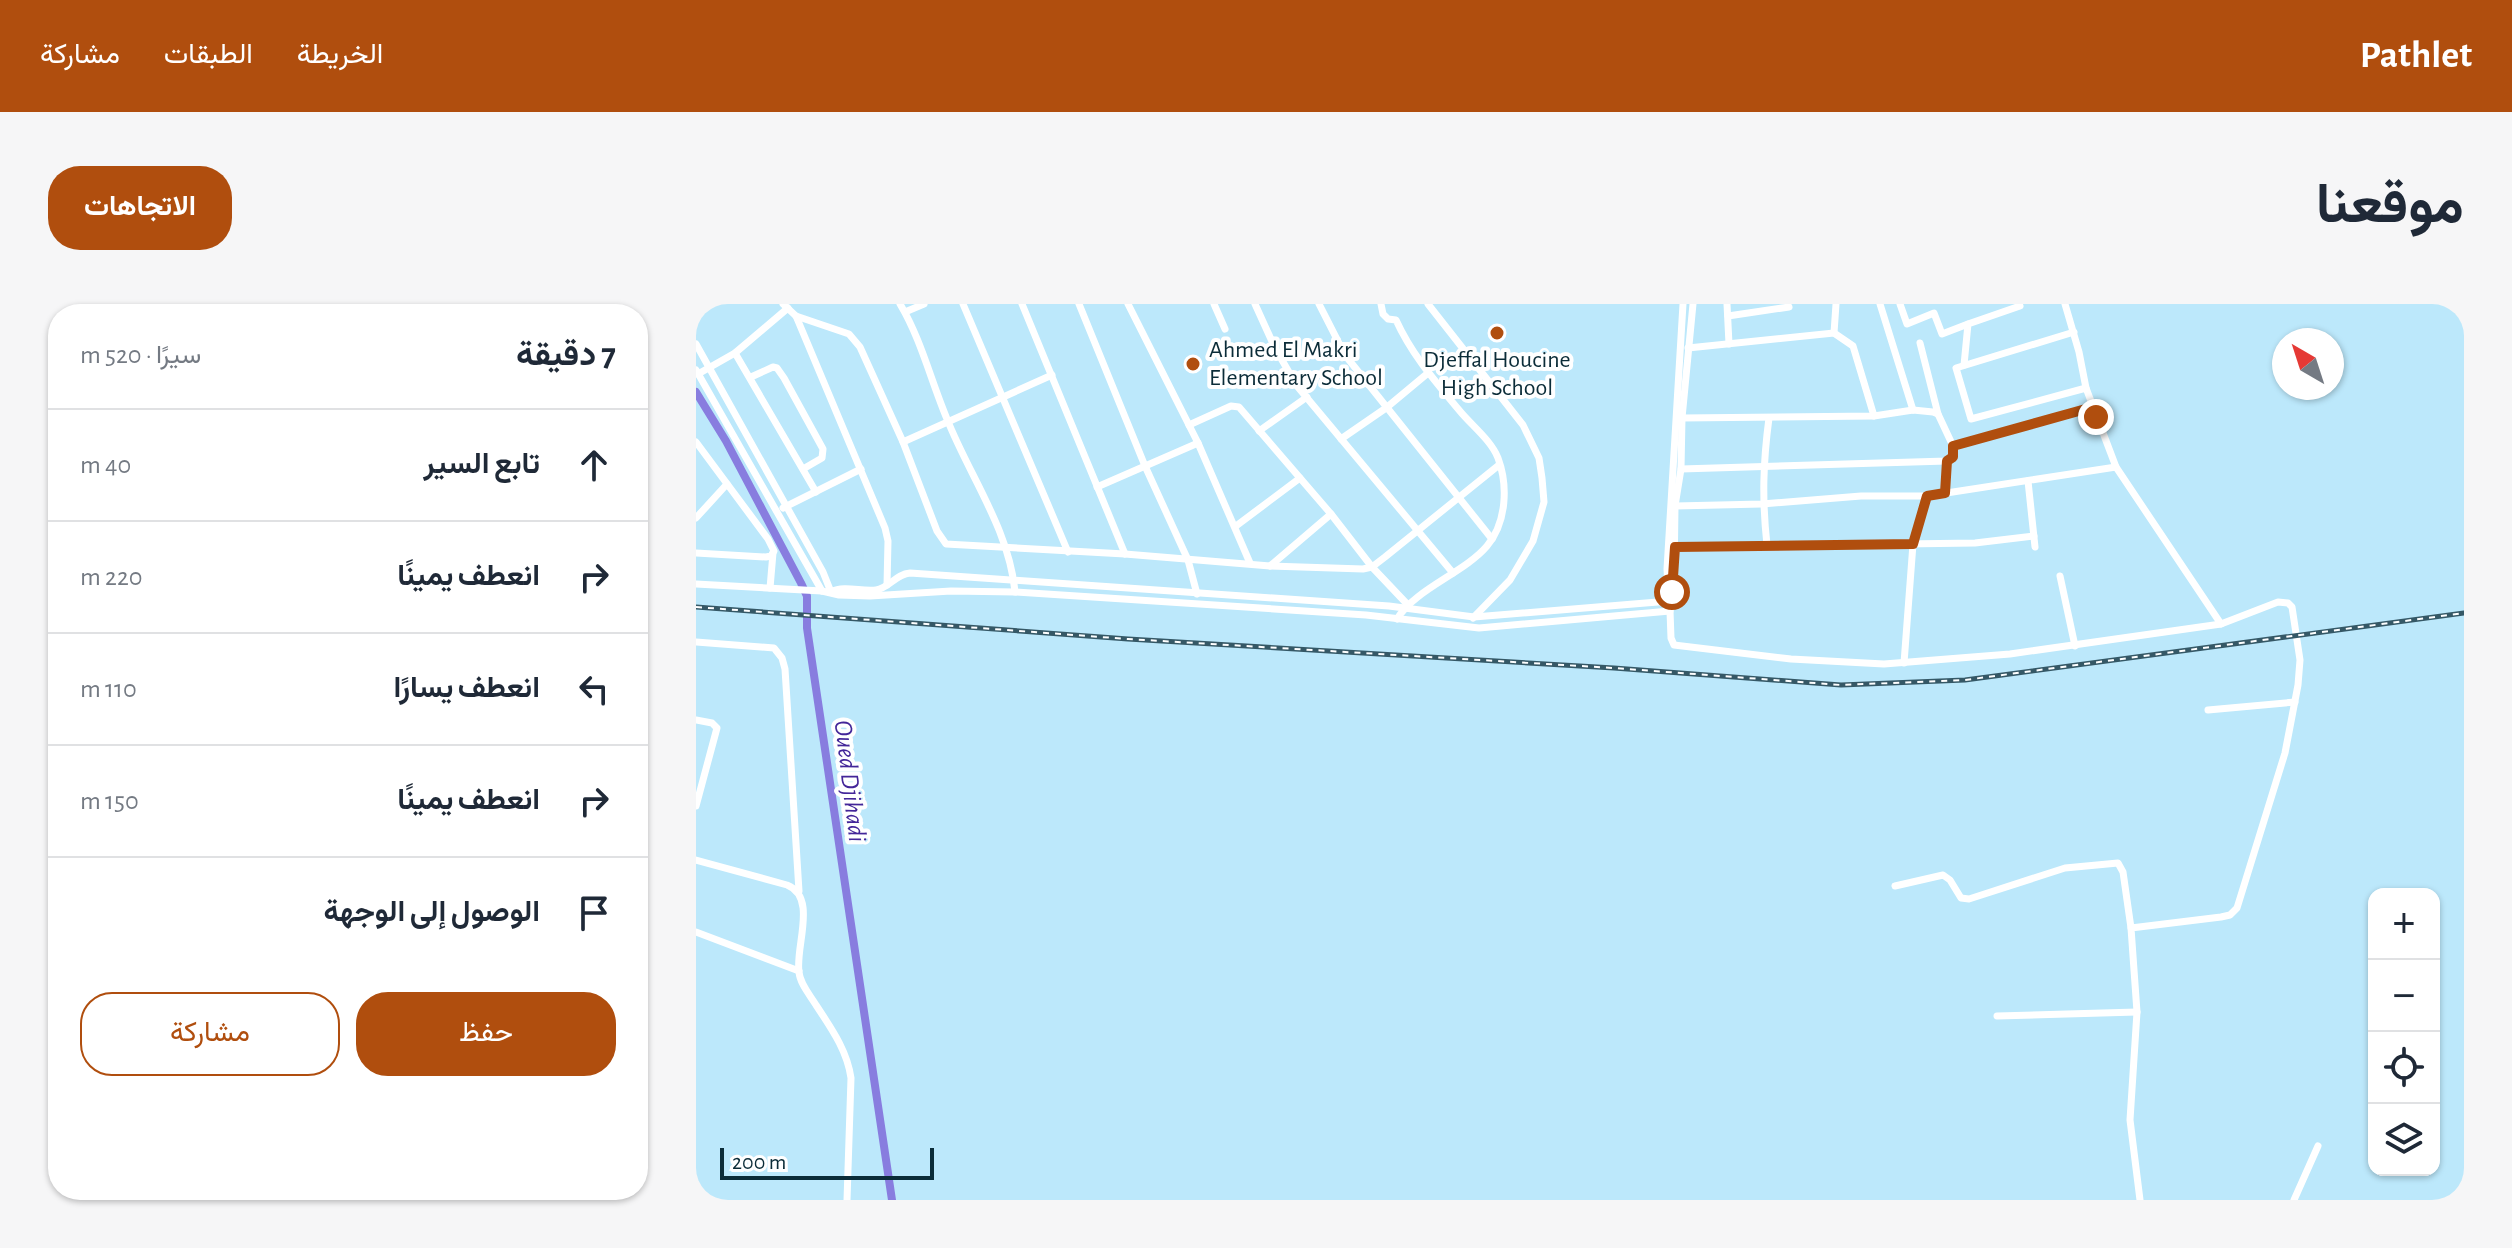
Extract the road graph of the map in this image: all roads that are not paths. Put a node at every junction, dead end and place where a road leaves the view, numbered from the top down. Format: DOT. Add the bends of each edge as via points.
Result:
graph roads {
  1 [pos="900,304"];
  2 [pos="924,304"];
  3 [pos="963,304"];
  4 [pos="1022,304"];
  5 [pos="1079,304"];
  6 [pos="1128,304"];
  7 [pos="1214,304"];
  8 [pos="1255,304"];
  9 [pos="1319,304"];
  10 [pos="1381,304"];
  11 [pos="1428,304"];
  12 [pos="1683,304"];
  13 [pos="1693,304"];
  14 [pos="1727,304"];
  15 [pos="1836,304"];
  16 [pos="1880,304"];
  17 [pos="1900,304"];
  18 [pos="2065,304"];
  19 [pos="786,306"];
  20 [pos="2020,306"];
  21 [pos="1789,307"];
  22 [pos="905,312"];
  23 [pos="796,316"];
  24 [pos="1728,316"];
  25 [pos="1968,324"];
  26 [pos="1225,329"];
  27 [pos="2074,332"];
  28 [pos="1834,333"];
  29 [pos="1920,343"];
  30 [pos="696,344"];
  31 [pos="1729,344"];
  32 [pos="1688,348"];
  33 [pos="735,353"];
  34 [pos="1964,365"];
  35 [pos="709,367"];
  36 [pos="697,372"];
  37 [pos="1428,373"];
  38 [pos="1052,375"];
  39 [pos="751,377"];
  40 [pos="2086,388"];
  41 [pos="1004,396"];
  42 [pos="1307,397"];
  43 [pos="2093,407"];
  44 [pos="1386,408"];
  45 [pos="1913,410"];
  46 [pos="1938,414"];
  47 [pos="1874,416"];
  48 [pos="1682,418"];
  49 [pos="1769,418"];
  50 [pos="948,421"];
  51 [pos="1189,425"];
  52 [pos="1259,431"];
  53 [pos="1341,439"];
  54 [pos="696,442"];
  55 [pos="903,442"];
  56 [pos="1198,443"];
  57 [pos="1953,446"];
  58 [pos="1947,461"];
  59 [pos="1499,465"];
  60 [pos="1145,466"];
  61 [pos="1763,467"];
  62 [pos="2116,467"];
  63 [pos="803,469"];
  64 [pos="861,469"];
  65 [pos="1681,469"];
  66 [pos="1300,478"];
  67 [pos="2028,481"];
  68 [pos="727,484"];
  69 [pos="1097,487"];
  70 [pos="816,492"];
  71 [pos="1945,493"];
  72 [pos="1927,496"];
  73 [pos="1458,497"];
  74 [pos="1762,504"];
  75 [pos="1675,506"];
  76 [pos="786,507"];
  77 [pos="777,511"];
  78 [pos="1331,514"];
  79 [pos="696,518"];
  80 [pos="1236,526"];
  81 [pos="1419,531"];
  82 [pos="2034,536"];
  83 [pos="1492,539"];
  84 [pos="1913,544"];
  85 [pos="1767,545"];
  86 [pos="1007,546"];
  87 [pos="1675,547"];
  88 [pos="2035,547"];
  89 [pos="1068,552"];
  90 [pos="696,553"];
  91 [pos="773,553"];
  92 [pos="1125,554"];
  93 [pos="1188,560"];
  94 [pos="1250,563"];
  95 [pos="1270,566"];
  96 [pos="1372,567"];
  97 [pos="1453,573"];
  98 [pos="2060,576"];
  99 [pos="1013,579"];
  100 [pos="696,584"];
  101 [pos="887,584"];
  102 [pos="770,588"];
  103 [pos="823,591"];
  104 [pos="1015,592"];
  105 [pos="1197,592"];
  106 [pos="887,595"];
  107 [pos="1671,598"];
  108 [pos="1199,603"];
  109 [pos="1406,606"];
  110 [pos="1670,611"];
  111 [pos="1474,617"];
  112 [pos="1397,619"];
  113 [pos="2221,624"];
  114 [pos="1464,627"];
  115 [pos="696,642"];
  116 [pos="2075,646"];
  117 [pos="1904,663"];
  118 [pos="2295,702"];
  119 [pos="2208,710"];
  120 [pos="696,720"];
  121 [pos="696,806"];
  122 [pos="696,860"];
  123 [pos="1895,886"];
  124 [pos="799,893"];
  125 [pos="2131,928"];
  126 [pos="696,932"];
  127 [pos="799,971"];
  128 [pos="2137,1012"];
  129 [pos="1997,1016"];
  130 [pos="2318,1146"];
  131 [pos="847,1200"];
  132 [pos="2140,1200"];
  133 [pos="2294,1200"];
  1 -- 22 [label="street"];
  2 -- 22 [label="street"];
  3 -- 41 [label="street"];
  4 -- 38 [label="street"];
  5 -- 60 [label="street"];
  6 -- 51 [label="street"];
  7 -- 26 [label="street"];
  8 -- 42 [label="street" via="1275,348"];
  9 -- 44 [label="street" via="1345,355"];
  10 -- 37 [label="street"];
  11 -- 111 [label="street" via="1523,425 1542,478 1544,502 1533,541 1510,580"];
  12 -- 107 [label="street" via="1667,569"];
  13 -- 32 [label="street"];
  14 -- 24 [label="street"];
  15 -- 28 [label="street"];
  16 -- 45 [label="street"];
  17 -- 25 [label="street" via="1907,324 1934,313 1942,334"];
  18 -- 27 [label="street"];
  19 -- 23 [label="street"];
  19 -- 33 [label="street"];
  20 -- 25 [label="street"];
  21 -- 24 [label="street"];
  22 -- 50 [label="street"];
  23 -- 55 [label="street" via="854,339"];
  23 -- 64 [label="street"];
  24 -- 31 [label="street"];
  25 -- 34 [label="street"];
  27 -- 34 [label="street"];
  27 -- 40 [label="street"];
  28 -- 31 [label="street"];
  28 -- 47 [label="street" via="1853,346"];
  29 -- 46 [label="street"];
  30 -- 35 [label="street"];
  31 -- 32 [label="street"];
  32 -- 48 [label="street"];
  33 -- 35 [label="street"];
  33 -- 39 [label="street"];
  34 -- 40 [label="street" via="1956,368 1971,419"];
  35 -- 36 [label="street"];
  35 -- 76 [label="street"];
  36 -- 77 [label="street"];
  37 -- 44 [label="street"];
  37 -- 59 [label="street" via="1482,435"];
  38 -- 41 [label="street"];
  38 -- 69 [label="street"];
  39 -- 63 [label="street"];
  39 -- 63 [label="street" via="773,367 784,378 823,449 819,460"];
  40 -- 43 [label="street"];
  41 -- 50 [label="street"];
  41 -- 89 [label="street"];
  42 -- 52 [label="street"];
  42 -- 53 [label="street"];
  43 -- 57 [label="street"];
  43 -- 62 [label="street"];
  44 -- 53 [label="street"];
  44 -- 73 [label="street"];
  45 -- 46 [label="street"];
  45 -- 47 [label="street"];
  46 -- 57 [label="street"];
  47 -- 49 [label="street"];
  48 -- 49 [label="street"];
  48 -- 65 [label="street"];
  49 -- 61 [label="street"];
  50 -- 55 [label="street"];
  50 -- 86 [label="street"];
  51 -- 52 [label="street" via="1236,406"];
  51 -- 56 [label="street"];
  52 -- 66 [label="street"];
  53 -- 81 [label="street"];
  54 -- 68 [label="street"];
  55 -- 86 [label="street" via="944,542"];
  56 -- 60 [label="street"];
  56 -- 80 [label="street"];
  57 -- 58 [label="street" via="1953,457"];
  58 -- 61 [label="street"];
  58 -- 71 [label="street"];
  59 -- 73 [label="street"];
  59 -- 83 [label="street" via="1503,512"];
  60 -- 69 [label="street"];
  60 -- 93 [label="street"];
  61 -- 65 [label="street"];
  61 -- 74 [label="street"];
  62 -- 67 [label="street"];
  62 -- 113 [label="street"];
  63 -- 70 [label="street"];
  64 -- 70 [label="street"];
  64 -- 101 [label="street" via="888,541"];
  65 -- 75 [label="street"];
  66 -- 78 [label="street"];
  66 -- 80 [label="street"];
  67 -- 71 [label="street"];
  67 -- 82 [label="street"];
  68 -- 79 [label="street"];
  68 -- 91 [label="street"];
  69 -- 92 [label="street"];
  70 -- 76 [label="street"];
  71 -- 72 [label="street"];
  72 -- 74 [label="street"];
  72 -- 84 [label="street"];
  73 -- 81 [label="street"];
  73 -- 83 [label="street"];
  74 -- 75 [label="street"];
  74 -- 85 [label="street"];
  75 -- 87 [label="street"];
  76 -- 77 [label="street"];
  76 -- 103 [label="street" via="823,572"];
  77 -- 103 [label="street"];
  78 -- 95 [label="street"];
  78 -- 96 [label="street"];
  80 -- 94 [label="street"];
  81 -- 96 [label="street"];
  81 -- 97 [label="street"];
  82 -- 84 [label="street"];
  82 -- 88 [label="street"];
  83 -- 97 [label="street"];
  84 -- 85 [label="street"];
  84 -- 117 [label="street"];
  85 -- 87 [label="street"];
  86 -- 89 [label="street"];
  86 -- 99 [label="street"];
  87 -- 107 [label="street"];
  89 -- 92 [label="street"];
  90 -- 91 [label="street"];
  91 -- 102 [label="street"];
  92 -- 93 [label="street"];
  93 -- 94 [label="street"];
  93 -- 105 [label="street"];
  94 -- 95 [label="street"];
  95 -- 96 [label="street"];
  96 -- 109 [label="street"];
  97 -- 109 [label="street"];
  98 -- 116 [label="street"];
  99 -- 101 [label="street" via="910,573"];
  99 -- 104 [label="street"];
  99 -- 105 [label="street"];
  100 -- 102 [label="street"];
  101 -- 103 [label="street" via="877,590"];
  101 -- 106 [label="street"];
  102 -- 103 [label="street"];
  103 -- 106 [label="street"];
  104 -- 106 [label="street"];
  104 -- 108 [label="street"];
  105 -- 108 [label="street"];
  105 -- 109 [label="street"];
  107 -- 110 [label="street"];
  107 -- 111 [label="street"];
  108 -- 112 [label="street"];
  109 -- 111 [label="street"];
  109 -- 112 [label="street"];
  110 -- 114 [label="street"];
  110 -- 117 [label="street" via="1671,641 1676,646 1869,665"];
  111 -- 114 [label="street"];
  112 -- 114 [label="street"];
  113 -- 116 [label="street"];
  113 -- 118 [label="street" via="2278,602 2292,607 2301,670"];
  115 -- 124 [label="street" via="774,648 782,658"];
  116 -- 117 [label="street"];
  118 -- 119 [label="street"];
  118 -- 125 [label="street" via="2285,753 2237,908 2221,917"];
  120 -- 121 [label="street" via="717,728"];
  122 -- 124 [label="street"];
  123 -- 125 [label="street" via="1943,875 1961,898 1969,899 2065,868 2118,863"];
  124 -- 127 [label="street"];
  125 -- 128 [label="street"];
  126 -- 127 [label="street"];
  127 -- 131 [label="street" via="848,1061"];
  128 -- 129 [label="street"];
  128 -- 132 [label="street" via="2130,1120"];
  130 -- 133 [label="street"];
}
